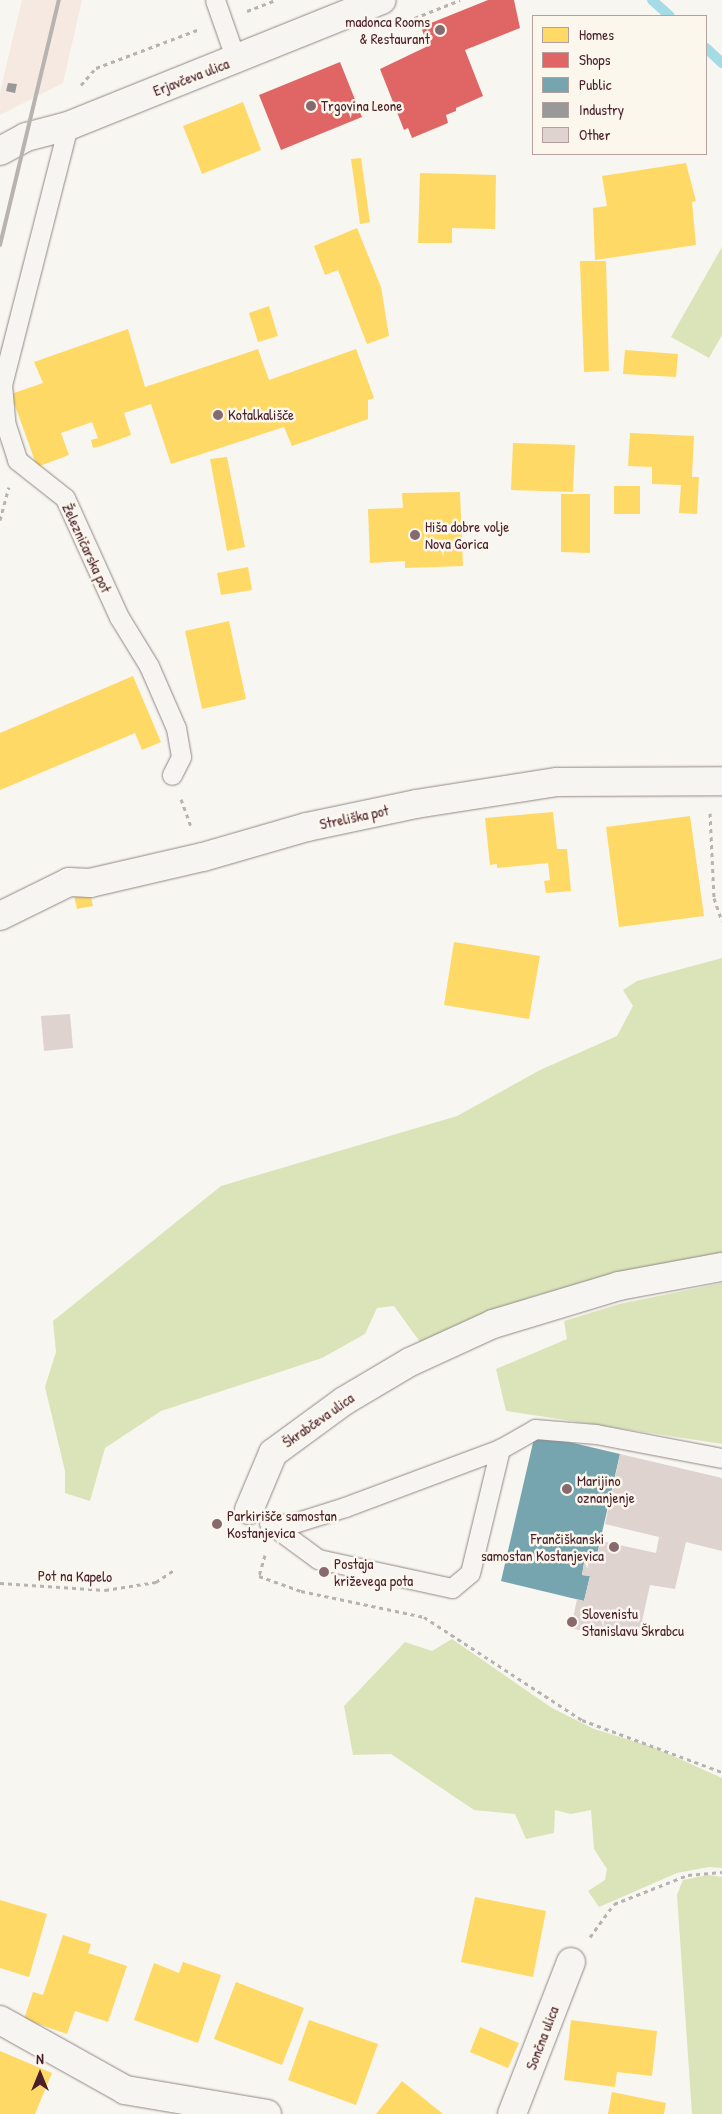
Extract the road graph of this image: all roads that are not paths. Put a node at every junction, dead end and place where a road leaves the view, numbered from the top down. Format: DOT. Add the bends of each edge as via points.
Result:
graph roads {
  1 [pos="215,0"];
  2 [pos="382,0"];
  3 [pos="236,60"];
  4 [pos="68,126"];
  5 [pos="0,150"];
  6 [pos="172,776"];
  7 [pos="715,780"];
  8 [pos="0,916"];
  9 [pos="722,1267"];
  10 [pos="500,1449"];
  11 [pos="722,1458"];
  12 [pos="249,1510"];
  13 [pos="272,1525"];
  14 [pos="571,1962"];
  15 [pos="0,2020"];
  16 [pos="267,2114"];
  17 [pos="512,2114"];
  1 -- 3 [label="lane"];
  2 -- 3 [label="street, Erjavčeva ulica"];
  3 -- 4 [label="street, Erjavčeva ulica"];
  4 -- 5 [label="street, Erjavčeva ulica" via="26,137"];
  4 -- 6 [label="lane, Železničarska pot" via="2,384 5,422 17,460 65,498 119,617 149,666 176,728 181,757"];
  7 -- 8 [label="street, Streliška pot" via="538,785 416,804 307,826 203,858 90,883 69,882"];
  9 -- 12 [label="street, Škrabčeva ulica" via="619,1286 493,1324 410,1362 344,1401 273,1453"];
  10 -- 11 [label="lane" via="535,1429 596,1434"];
  10 -- 13 [label="lane" via="345,1507 294,1524"];
  10 -- 13 [label="lane, Škrabčeva ulica" via="470,1573 452,1588 318,1559"];
  12 -- 13 [label="lane, Škrabčeva ulica"];
  14 -- 17 [label="street, Sončna ulica"];
  15 -- 16 [label="street" via="126,2090"];
}
